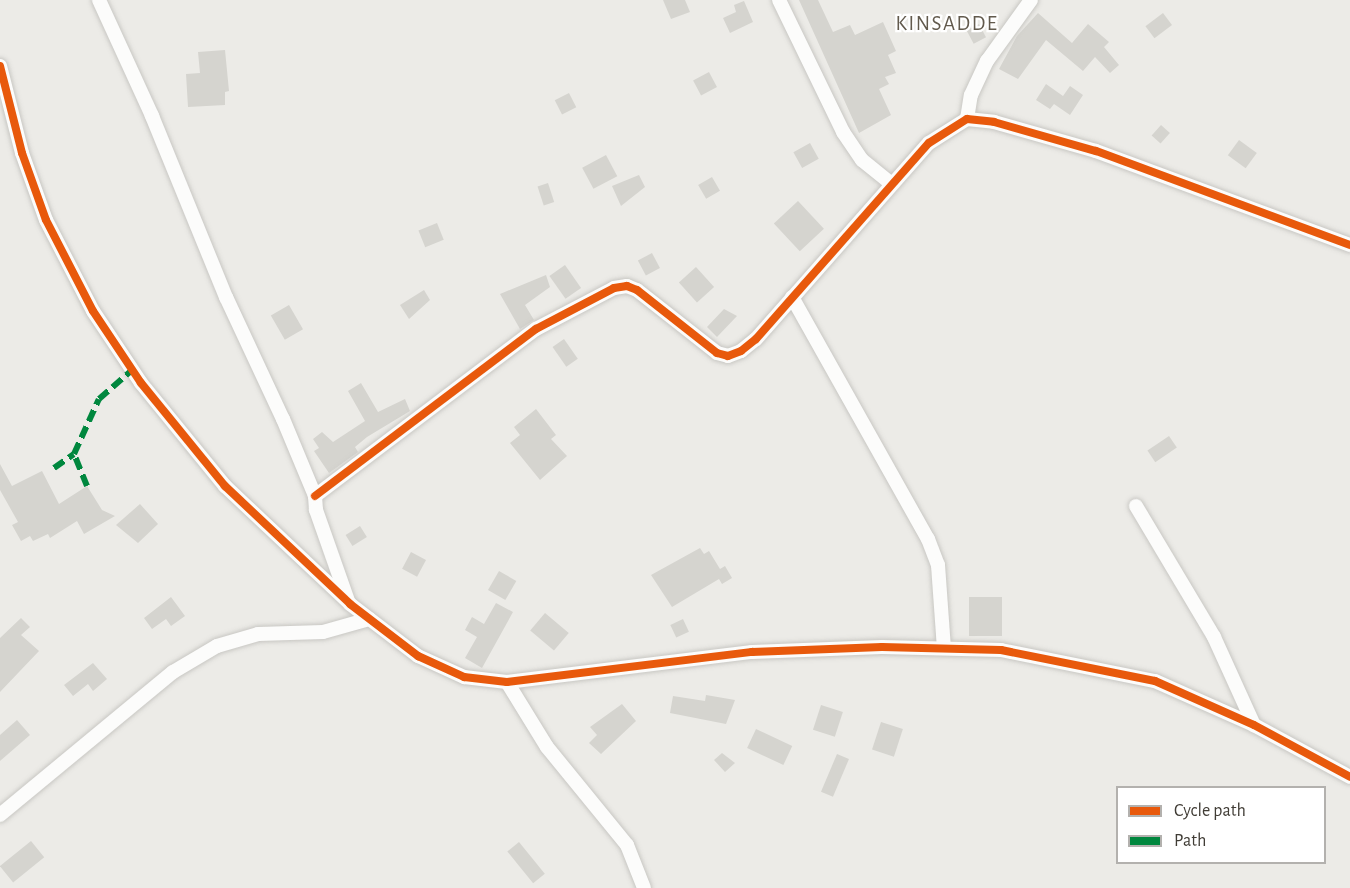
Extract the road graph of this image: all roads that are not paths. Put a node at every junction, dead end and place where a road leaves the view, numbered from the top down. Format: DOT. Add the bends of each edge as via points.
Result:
graph roads {
  1 [pos="99,0"];
  2 [pos="779,0"];
  3 [pos="1031,0"];
  4 [pos="0,66"];
  5 [pos="967,119"];
  6 [pos="891,183"];
  7 [pos="1350,245"];
  8 [pos="792,297"];
  9 [pos="315,496"];
  10 [pos="1136,506"];
  11 [pos="350,604"];
  12 [pos="369,619"];
  13 [pos="944,648"];
  14 [pos="507,682"];
  15 [pos="1254,725"];
  16 [pos="1350,777"];
  17 [pos="0,815"];
  18 [pos="644,888"];
  1 -- 9 [label="street"];
  2 -- 6 [label="street" via="843,132 862,160"];
  3 -- 5 [label="street" via="987,61 972,95"];
  4 -- 11 [label="street" via="22,153 46,220 93,311 141,383 225,486"];
  5 -- 6 [label="street" via="928,143"];
  5 -- 7 [label="street" via="994,122 1096,152"];
  6 -- 8 [label="street"];
  8 -- 9 [label="street" via="756,339 728,356 717,353 637,290 627,286 614,288 536,329"];
  8 -- 13 [label="street" via="928,539 938,566"];
  9 -- 11 [label="street" via="322,529"];
  10 -- 15 [label="street" via="1214,638"];
  11 -- 12 [label="street"];
  12 -- 14 [label="street" via="418,656 464,677"];
  12 -- 17 [label="street" via="323,632 258,634 216,646 172,672"];
  13 -- 14 [label="street" via="752,651"];
  13 -- 15 [label="street" via="1001,650 1155,681"];
  14 -- 18 [label="street" via="547,747 627,845"];
  15 -- 16 [label="street"];
}
